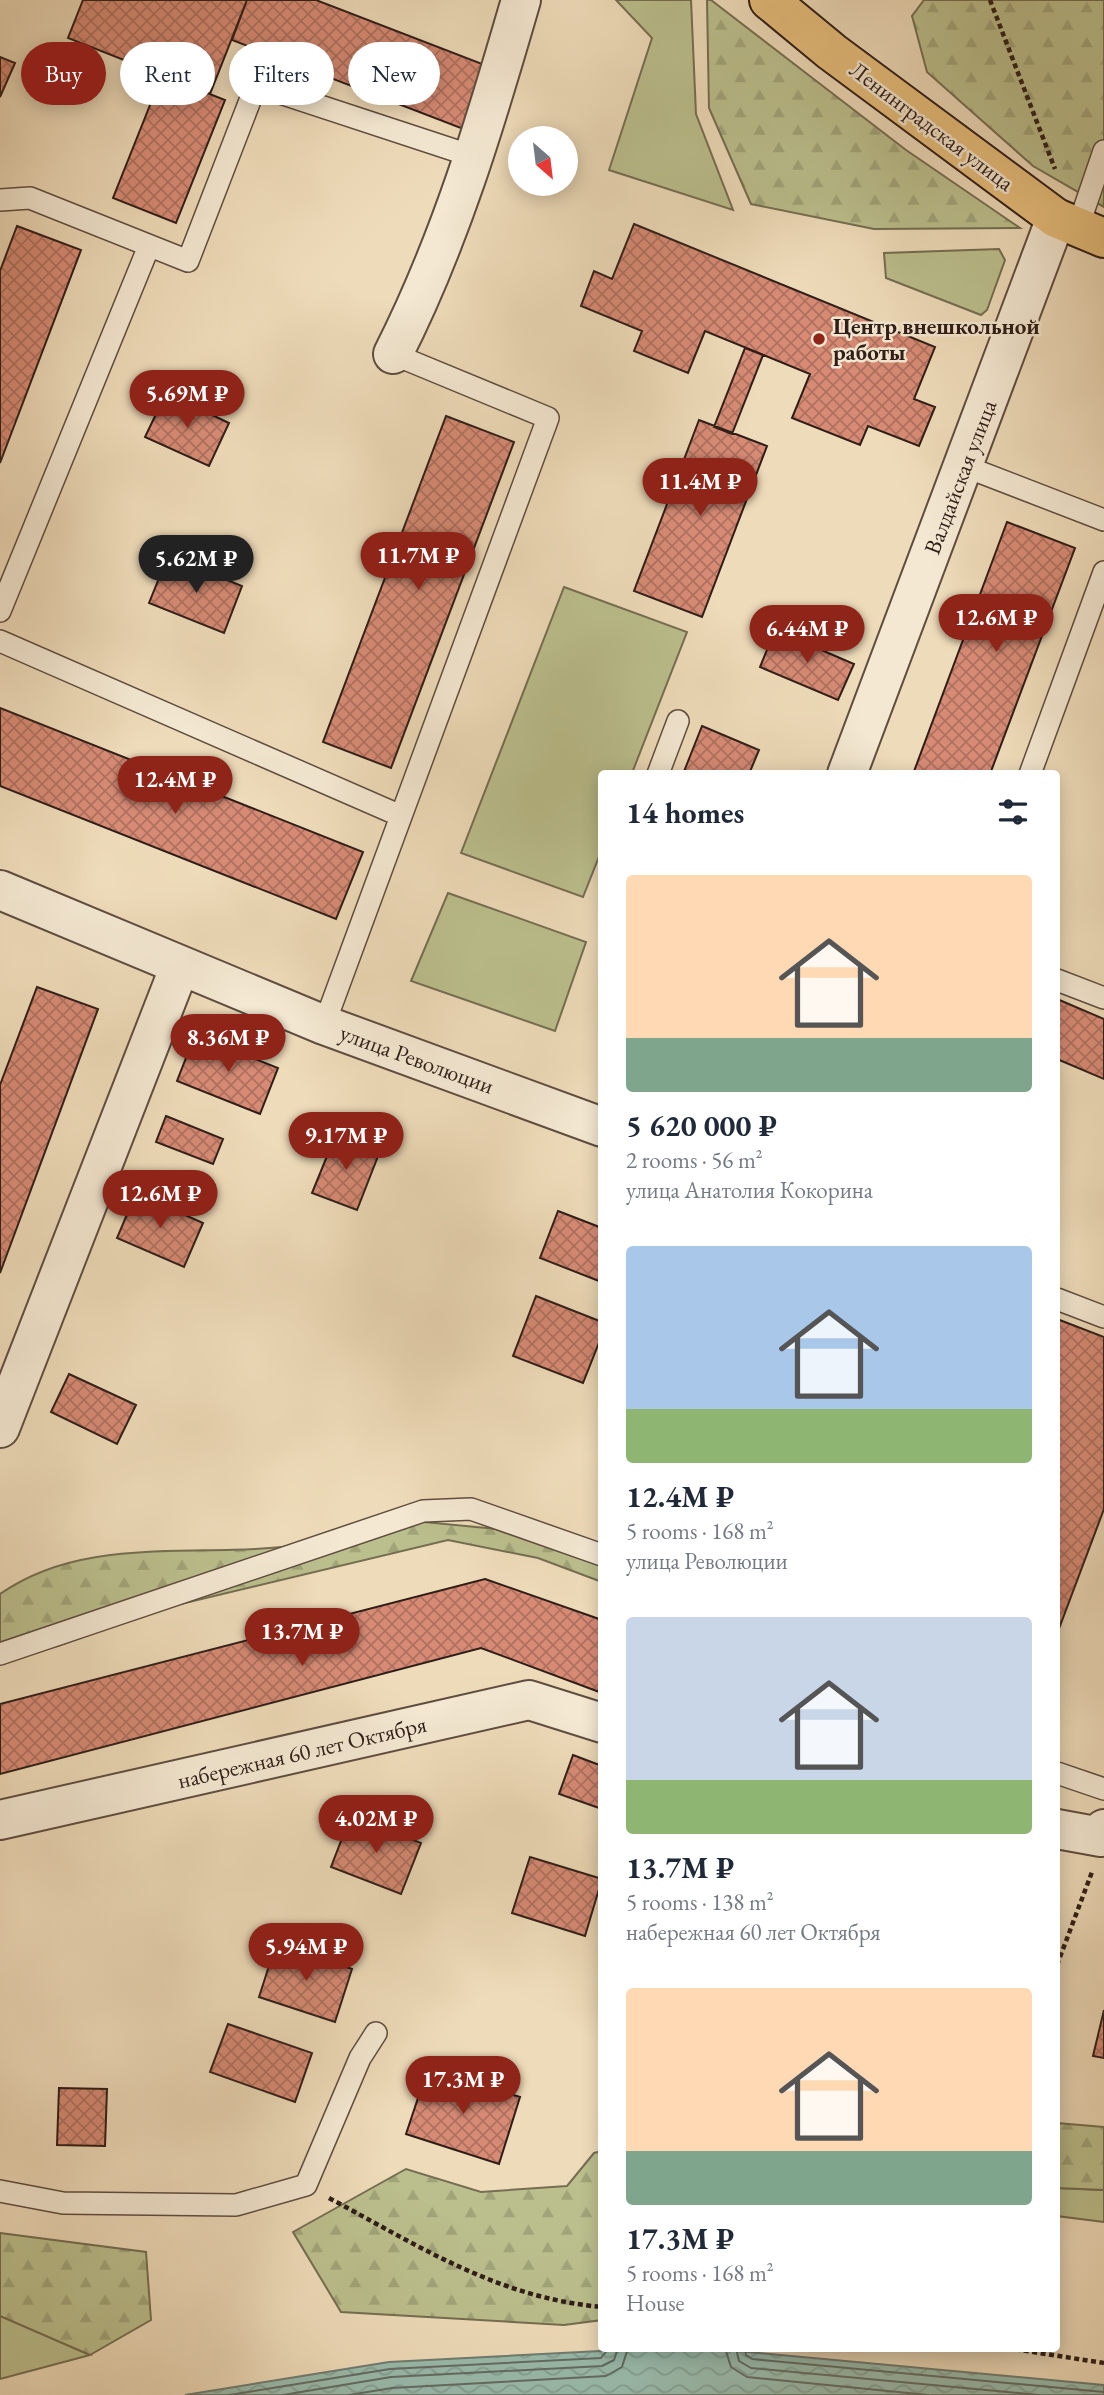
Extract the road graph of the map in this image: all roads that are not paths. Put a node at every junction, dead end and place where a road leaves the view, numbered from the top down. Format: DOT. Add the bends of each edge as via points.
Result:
graph roads {
  1 [pos="521,0"];
  2 [pos="769,0"];
  3 [pos="1104,151"];
  4 [pos="475,157"];
  5 [pos="0,200"];
  6 [pos="1079,228"];
  7 [pos="149,246"];
  8 [pos="393,355"];
  9 [pos="964,466"];
  10 [pos="1104,520"];
  11 [pos="1104,572"];
  12 [pos="0,611"];
  13 [pos="0,641"];
  14 [pos="678,721"];
  15 [pos="660,770"];
  16 [pos="849,770"];
  17 [pos="1031,770"];
  18 [pos="401,816"];
  19 [pos="0,890"];
  20 [pos="180,966"];
  21 [pos="1060,981"];
  22 [pos="1104,998"];
  23 [pos="324,1025"];
  24 [pos="598,1126"];
  25 [pos="1060,1301"];
  26 [pos="1104,1317"];
  27 [pos="0,1428"];
  28 [pos="598,1554"];
  29 [pos="0,1654"];
  30 [pos="598,1722"];
  31 [pos="1060,1774"];
  32 [pos="1104,1789"];
  33 [pos="0,1820"];
  34 [pos="1060,1830"];
  35 [pos="1100,1844"];
  36 [pos="376,2033"];
  37 [pos="0,2191"];
  1 -- 4 [label="street"];
  2 -- 6 [label="main road, Ленинградская улица" via="832,52"];
  3 -- 6 [label="lane"];
  4 -- 7 [label="lane" via="257,85 188,261"];
  4 -- 8 [label="street"];
  5 -- 7 [label="lane" via="30,198"];
  6 -- 9 [label="street, Валдайская улица"];
  7 -- 12 [label="lane"];
  8 -- 18 [label="lane" via="548,418"];
  9 -- 10 [label="lane"];
  9 -- 16 [label="street, Валдайская улица"];
  11 -- 17 [label="lane"];
  13 -- 18 [label="lane"];
  14 -- 15 [label="lane"];
  18 -- 23 [label="lane"];
  19 -- 20 [label="street, улица Революции"];
  20 -- 23 [label="street, улица Революции"];
  20 -- 27 [label="street"];
  21 -- 22 [label="lane"];
  23 -- 24 [label="street, улица Революции"];
  25 -- 26 [label="lane"];
  28 -- 29 [label="lane" via="471,1509 424,1511"];
  30 -- 33 [label="street, набережная 60 лет Октября" via="529,1700"];
  31 -- 32 [label="lane"];
  34 -- 35 [label="street"];
  36 -- 37 [label="lane" via="360,2058 306,2185 236,2205 63,2203"];
}
